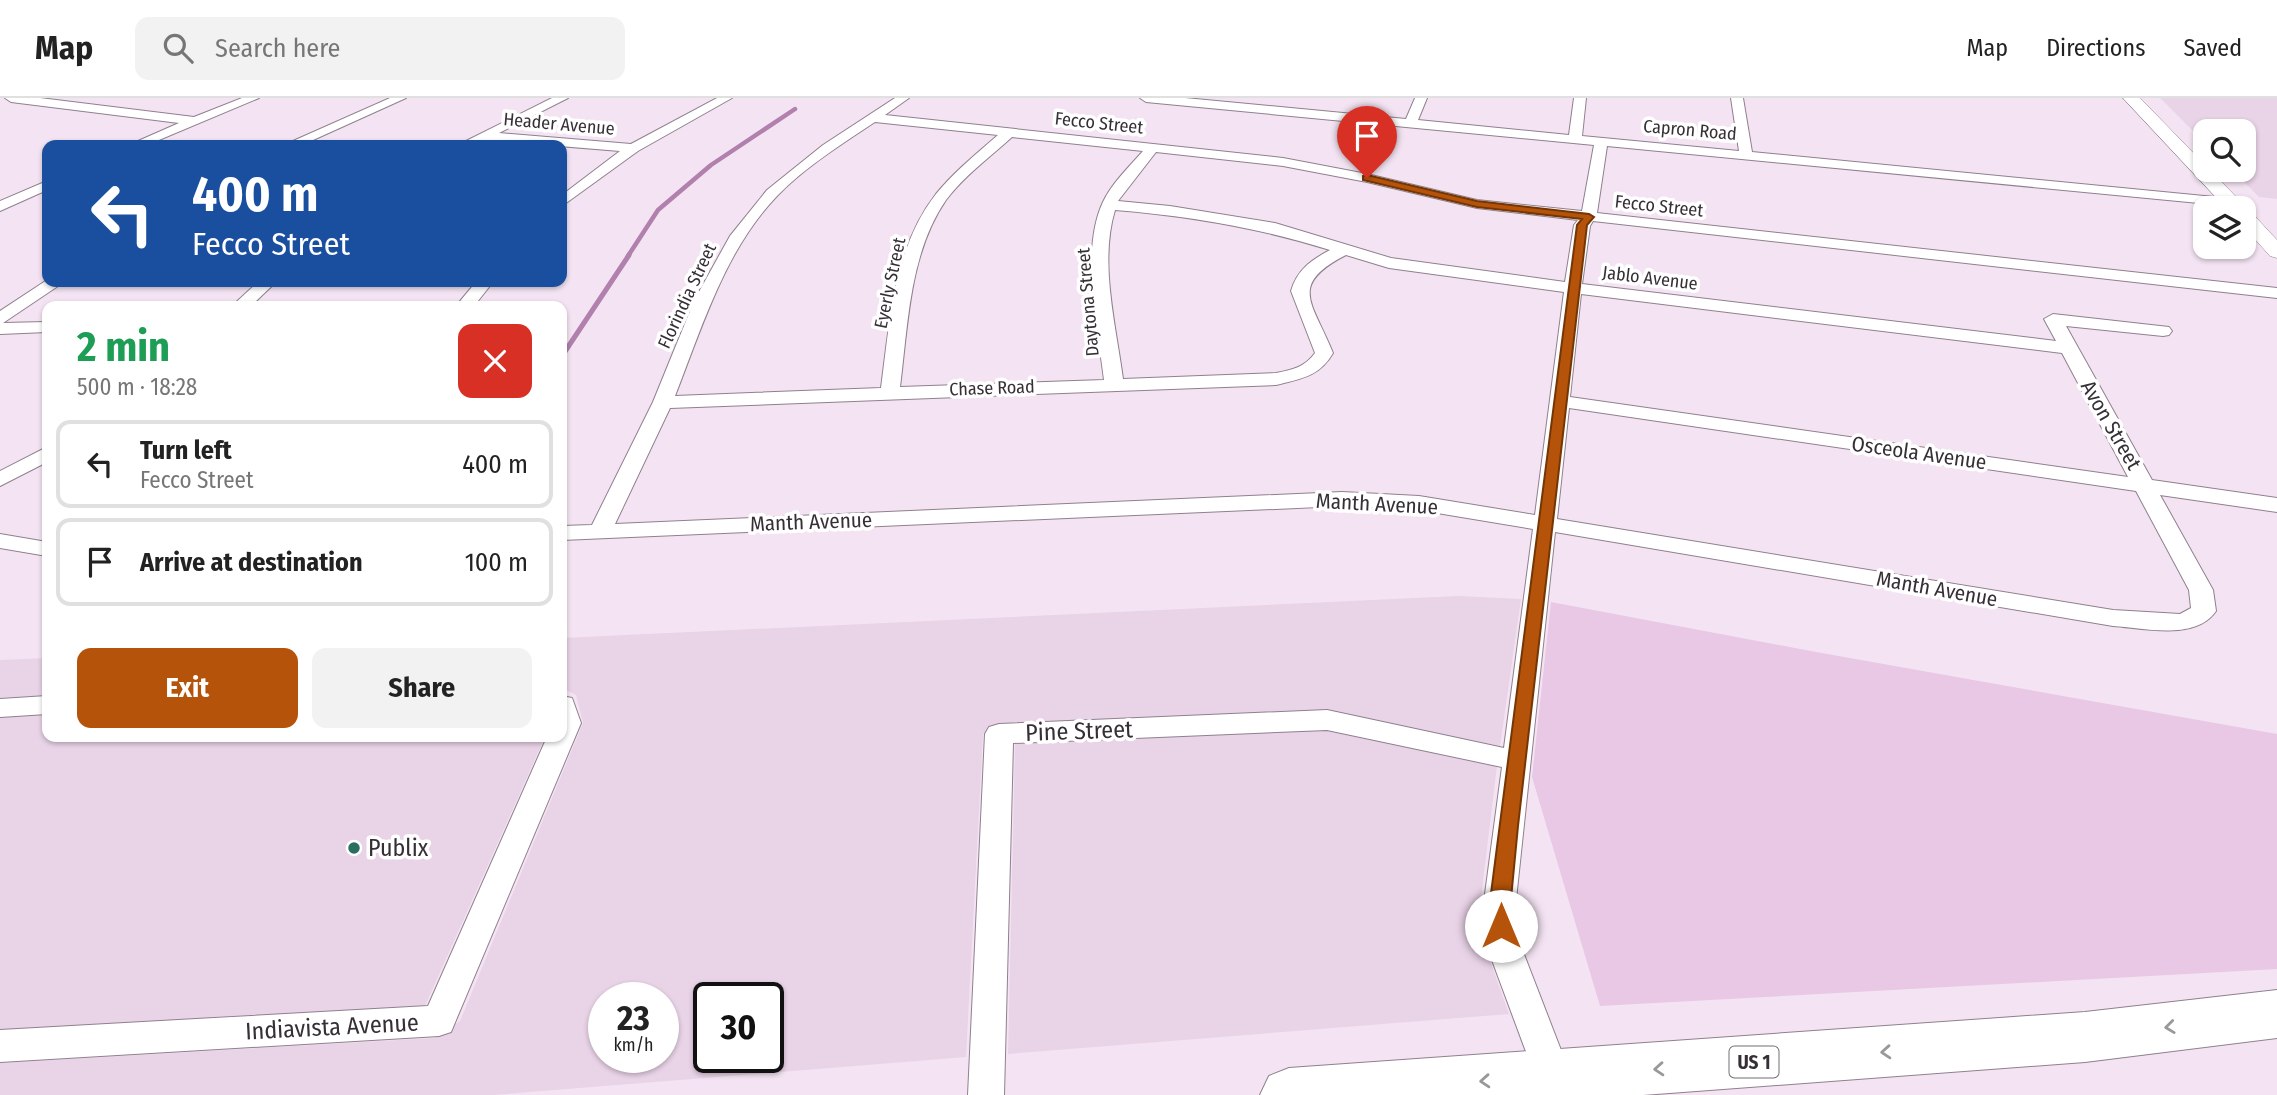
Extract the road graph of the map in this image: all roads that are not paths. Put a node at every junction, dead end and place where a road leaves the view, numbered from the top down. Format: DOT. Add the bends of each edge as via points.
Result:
graph roads {
  1 [pos="10,98"];
  2 [pos="253,98"];
  3 [pos="400,98"];
  4 [pos="562,98"];
  5 [pos="726,98"];
  6 [pos="903,98"];
  7 [pos="1146,98"];
  8 [pos="1421,98"];
  9 [pos="1580,98"];
  10 [pos="1737,98"];
  11 [pos="2131,98"];
  12 [pos="873,118"];
  13 [pos="193,121"];
  14 [pos="1410,124"];
  15 [pos="1010,133"];
  16 [pos="482,136"];
  17 [pos="1575,139"];
  18 [pos="148,140"];
  19 [pos="303,140"];
  20 [pos="474,140"];
  21 [pos="532,140"];
  22 [pos="1601,141"];
  23 [pos="567,143"];
  24 [pos="633,148"];
  25 [pos="1153,148"];
  26 [pos="1746,155"];
  27 [pos="42,187"];
  28 [pos="2224,196"];
  29 [pos="567,198"];
  30 [pos="2193,204"];
  31 [pos="1109,205"];
  32 [pos="0,207"];
  33 [pos="1589,217"];
  34 [pos="2256,230"];
  35 [pos="1343,250"];
  36 [pos="2277,252"];
  37 [pos="48,287"];
  38 [pos="262,287"];
  39 [pos="481,287"];
  40 [pos="1573,288"];
  41 [pos="2277,293"];
  42 [pos="247,301"];
  43 [pos="469,301"];
  44 [pos="0,319"];
  45 [pos="42,327"];
  46 [pos="0,329"];
  47 [pos="2163,331"];
  48 [pos="2067,348"];
  49 [pos="1114,384"];
  50 [pos="890,392"];
  51 [pos="1560,401"];
  52 [pos="663,402"];
  53 [pos="42,456"];
  54 [pos="0,480"];
  55 [pos="2146,486"];
  56 [pos="2277,505"];
  57 [pos="1544,523"];
  58 [pos="600,531"];
  59 [pos="567,533"];
  60 [pos="0,541"];
  61 [pos="42,548"];
  62 [pos="2184,622"];
  63 [pos="42,705"];
  64 [pos="0,708"];
  65 [pos="558,742"];
  66 [pos="1515,760"];
  67 [pos="2277,1014"];
  68 [pos="0,1046"];
  69 [pos="1553,1076"];
  70 [pos="986,1095"];
  71 [pos="1289,1095"];
  1 -- 13 [label="street"];
  2 -- 13 [label="street"];
  3 -- 19 [label="street"];
  4 -- 16 [label="street"];
  5 -- 24 [label="street"];
  6 -- 12 [label="street, Florindia Street"];
  7 -- 14 [label="street, Capron Road"];
  8 -- 14 [label="street"];
  9 -- 17 [label="street"];
  10 -- 26 [label="street"];
  11 -- 28 [label="street"];
  12 -- 15 [label="street, Fecco Street"];
  12 -- 52 [label="street, Florindia Street" via="772,192 736,239 704,299"];
  13 -- 18 [label="street"];
  14 -- 17 [label="street, Capron Road"];
  15 -- 25 [label="street, Fecco Street"];
  15 -- 50 [label="street, Eyerly Street" via="939,200 919,234"];
  16 -- 20 [label="street"];
  16 -- 21 [label="street, Header Avenue"];
  17 -- 22 [label="street, Capron Road"];
  22 -- 26 [label="street, Capron Road"];
  22 -- 33 [label="street"];
  23 -- 24 [label="street, Header Avenue"];
  24 -- 29 [label="street"];
  25 -- 31 [label="street, Daytona Street"];
  25 -- 33 [label="street, Fecco Street" via="1283,162 1477,204"];
  26 -- 30 [label="street, Capron Road"];
  27 -- 32 [label="street"];
  31 -- 35 [label="street, Jablo Avenue" via="1275,228"];
  31 -- 49 [label="street, Daytona Street" via="1102,233 1102,273"];
  33 -- 40 [label="street" via="1582,225"];
  33 -- 41 [label="street, Fecco Street"];
  34 -- 36 [label="street"];
  35 -- 40 [label="street, Jablo Avenue" via="1389,263"];
  35 -- 49 [label="street, Chase Road" via="1303,277 1299,291 1324,353 1318,365 1276,379"];
  37 -- 44 [label="street"];
  38 -- 42 [label="street"];
  39 -- 43 [label="street"];
  40 -- 48 [label="street, Jablo Avenue"];
  40 -- 51 [label="street"];
  45 -- 46 [label="street"];
  47 -- 48 [label="street, Avon Street" via="2053,319"];
  48 -- 55 [label="street, Avon Street"];
  49 -- 50 [label="street, Chase Road"];
  50 -- 52 [label="street, Chase Road"];
  51 -- 55 [label="street, Osceola Avenue"];
  51 -- 57 [label="street"];
  52 -- 58 [label="street, Florindia Street"];
  53 -- 54 [label="street"];
  55 -- 56 [label="street, Osceola Avenue"];
  55 -- 62 [label="street, Avon Street" via="2201,590 2204,611"];
  57 -- 58 [label="street, Manth Avenue" via="1419,503 1342,499"];
  57 -- 62 [label="street, Manth Avenue" via="2113,618"];
  57 -- 66 [label="street"];
  58 -- 59 [label="street, Manth Avenue"];
  60 -- 61 [label="street"];
  63 -- 64 [label="street"];
  65 -- 68 [label="street, Indiavista Avenue" via="439,1021"];
  66 -- 69 [label="street" via="1499,909 1503,944"];
  66 -- 70 [label="street, Pine Street" via="1327,720 999,734"];
  67 -- 69 [label="main road, US 1, one-way" via="2085,1037"];
  69 -- 71 [label="main road, US 1, one-way"];
}
